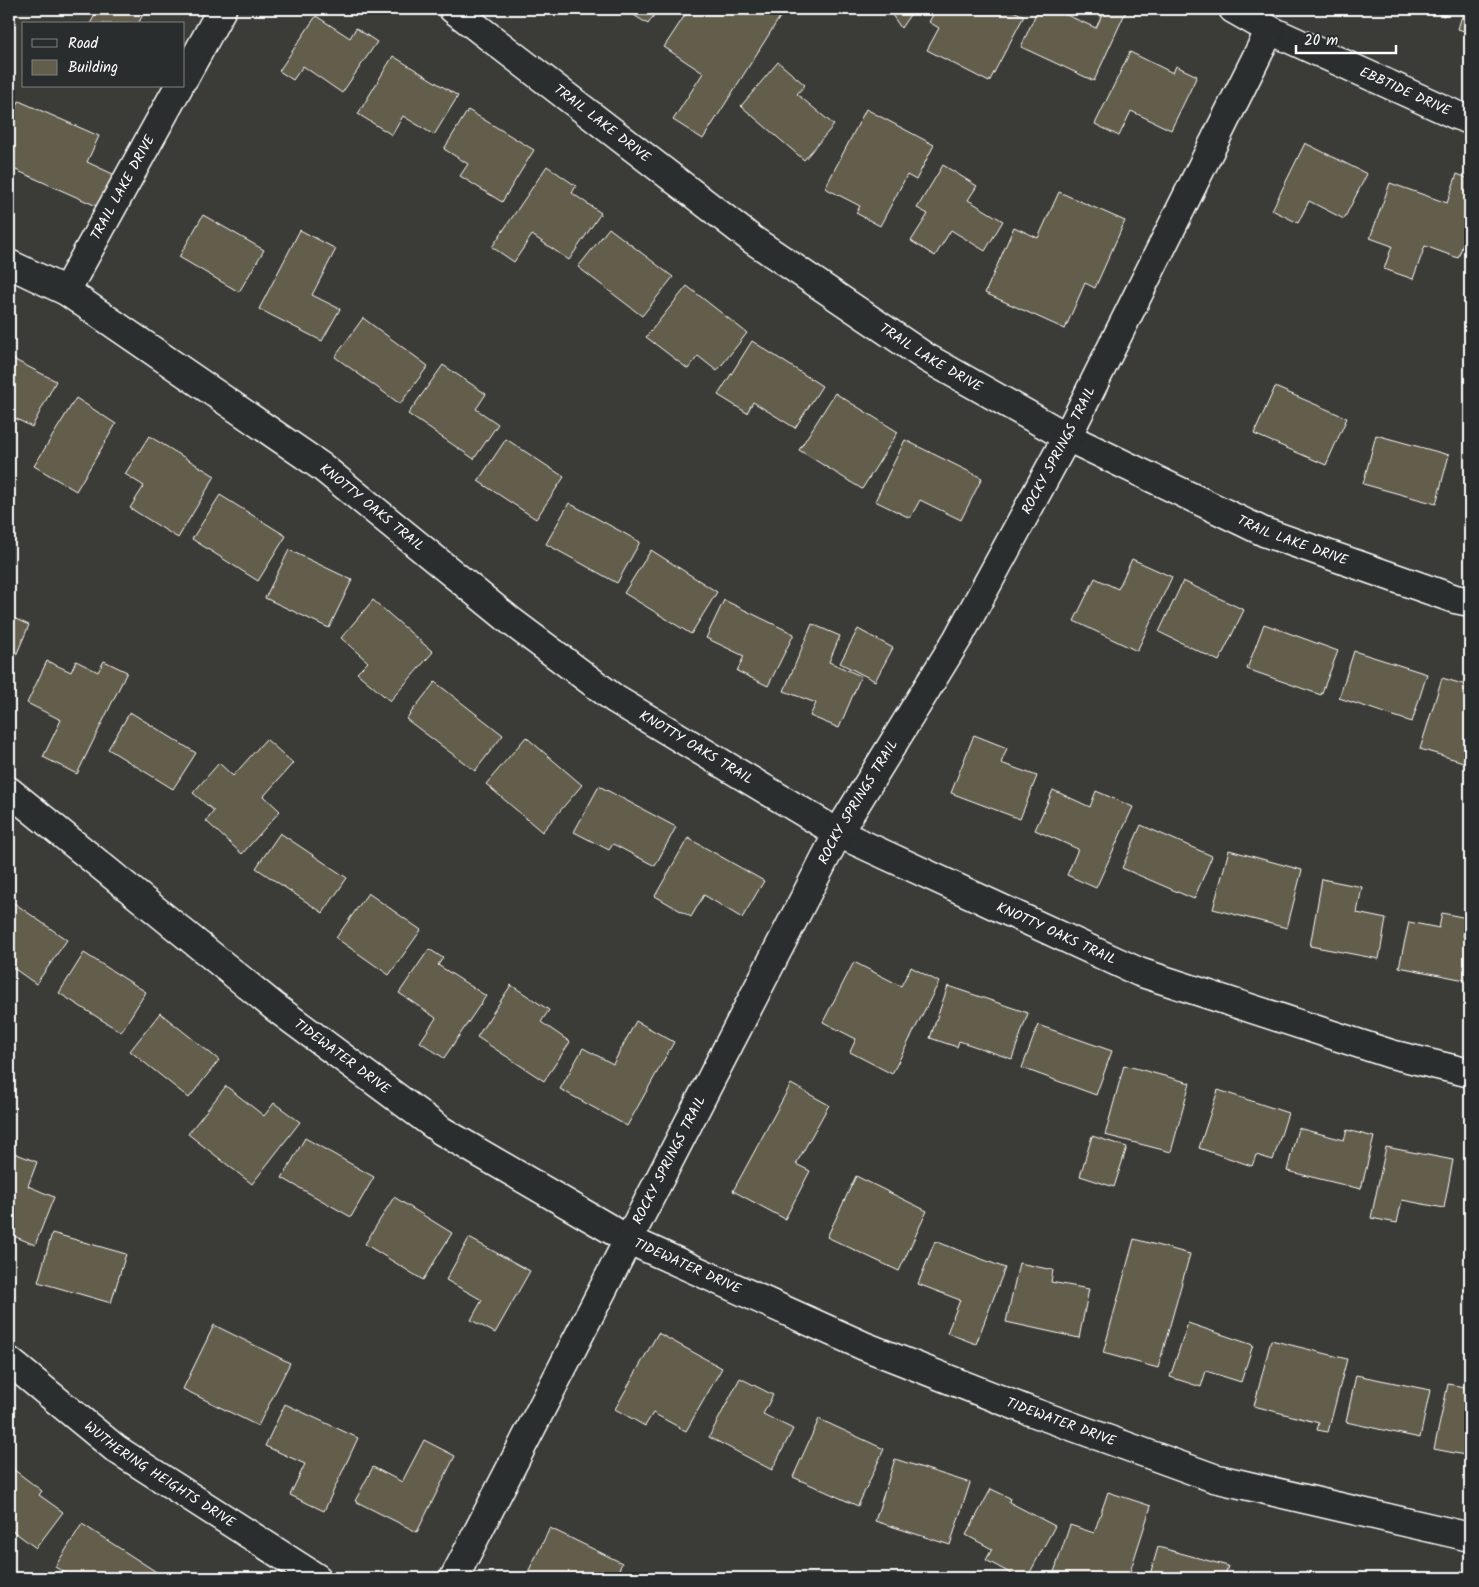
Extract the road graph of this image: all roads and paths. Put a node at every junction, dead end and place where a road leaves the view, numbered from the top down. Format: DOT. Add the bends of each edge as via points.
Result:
graph roads {
  1 [pos="222,9"];
  2 [pos="453,9"];
  3 [pos="1233,9"];
  4 [pos="1270,30"];
  5 [pos="185,76"];
  6 [pos="178,88"];
  7 [pos="1470,120"];
  8 [pos="9,264"];
  9 [pos="66,290"];
  10 [pos="1066,437"];
  11 [pos="1470,602"];
  12 [pos="9,791"];
  13 [pos="838,833"];
  14 [pos="1470,1073"];
  15 [pos="630,1240"];
  16 [pos="9,1361"];
  17 [pos="1470,1537"];
  18 [pos="317,1578"];
  19 [pos="454,1578"];
  1 -- 5 [label="street"];
  2 -- 10 [label="street, TRAIL LAKE DRIVE" via="753,240 927,358"];
  3 -- 4 [label="street, EBBTIDE DRIVE"];
  4 -- 7 [label="street, EBBTIDE DRIVE"];
  4 -- 10 [label="street, ROCKY SPRINGS TRAIL"];
  6 -- 9 [label="street, TRAIL LAKE DRIVE"];
  8 -- 9 [label="street, KNOTTY OAKS TRAIL"];
  9 -- 13 [label="street, KNOTTY OAKS TRAIL" via="322,468 512,622 616,699"];
  10 -- 11 [label="street, TRAIL LAKE DRIVE" via="1264,532"];
  10 -- 13 [label="street, ROCKY SPRINGS TRAIL" via="958,638"];
  12 -- 15 [label="street, TIDEWATER DRIVE" via="276,1008 442,1130"];
  13 -- 14 [label="street, KNOTTY OAKS TRAIL" via="1139,972 1391,1054"];
  13 -- 15 [label="street, ROCKY SPRINGS TRAIL"];
  15 -- 17 [label="street, TIDEWATER DRIVE" via="864,1346 1214,1478"];
  15 -- 19 [label="street, ROCKY SPRINGS TRAIL"];
  16 -- 18 [label="street, WUTHERING HEIGHTS DRIVE" via="116,1449"];
}
